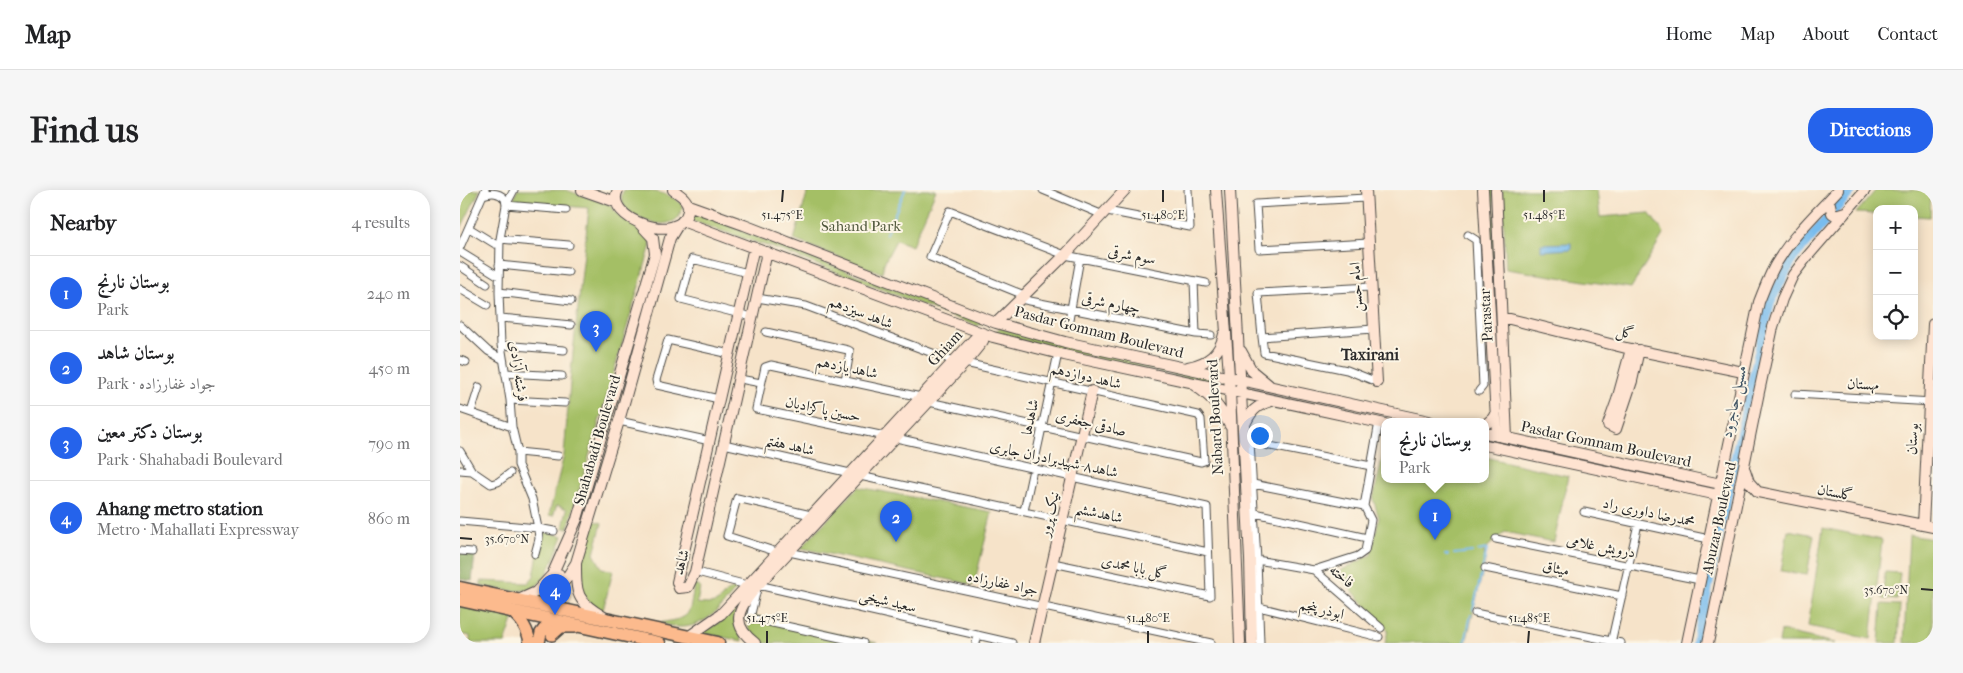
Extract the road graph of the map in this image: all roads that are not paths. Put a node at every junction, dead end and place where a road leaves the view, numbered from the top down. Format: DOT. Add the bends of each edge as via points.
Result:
graph roads {
  1 [pos="514,190"];
  2 [pos="582,190"];
  3 [pos="618,190"];
  4 [pos="1042,190"];
  5 [pos="1126,190"];
  6 [pos="1188,190"];
  7 [pos="1216,190"];
  8 [pos="1230,190"];
  9 [pos="1483,190"];
  10 [pos="1496,190"];
  11 [pos="1838,190"];
  12 [pos="1864,190"];
  13 [pos="677,191"];
  14 [pos="484,193"];
  15 [pos="1366,194"];
  16 [pos="1829,200"];
  17 [pos="616,202"];
  18 [pos="506,205"];
  19 [pos="688,206"];
  20 [pos="566,210"];
  21 [pos="950,211"];
  22 [pos="1845,212"];
  23 [pos="1105,213"];
  24 [pos="1817,213"];
  25 [pos="638,222"];
  26 [pos="680,223"];
  27 [pos="468,228"];
  28 [pos="1831,228"];
  29 [pos="1468,235"];
  30 [pos="498,242"];
  31 [pos="1369,242"];
  32 [pos="460,244"];
  33 [pos="569,245"];
  34 [pos="754,247"];
  35 [pos="460,252"];
  36 [pos="767,252"];
  37 [pos="1065,255"];
  38 [pos="1080,258"];
  39 [pos="499,265"];
  40 [pos="460,266"];
  41 [pos="568,272"];
  42 [pos="748,273"];
  43 [pos="499,276"];
  44 [pos="1194,281"];
  45 [pos="1206,283"];
  46 [pos="487,284"];
  47 [pos="1483,286"];
  48 [pos="1371,287"];
  49 [pos="460,289"];
  50 [pos="499,292"];
  51 [pos="1022,297"];
  52 [pos="757,298"];
  53 [pos="571,301"];
  54 [pos="487,305"];
  55 [pos="1071,309"];
  56 [pos="739,314"];
  57 [pos="752,317"];
  58 [pos="1502,317"];
  59 [pos="500,318"];
  60 [pos="996,322"];
  61 [pos="1933,324"];
  62 [pos="460,325"];
  63 [pos="571,325"];
  64 [pos="1226,325"];
  65 [pos="1068,326"];
  66 [pos="1374,330"];
  67 [pos="766,332"];
  68 [pos="984,334"];
  69 [pos="1196,334"];
  70 [pos="1212,336"];
  71 [pos="1262,337"];
  72 [pos="1238,340"];
  73 [pos="501,345"];
  74 [pos="564,350"];
  75 [pos="1635,350"];
  76 [pos="730,354"];
  77 [pos="1932,357"];
  78 [pos="1057,358"];
  79 [pos="502,359"];
  80 [pos="954,362"];
  81 [pos="965,363"];
  82 [pos="1184,368"];
  83 [pos="1743,372"];
  84 [pos="505,373"];
  85 [pos="562,376"];
  86 [pos="1229,378"];
  87 [pos="745,380"];
  88 [pos="844,380"];
  89 [pos="1240,380"];
  90 [pos="1052,382"];
  91 [pos="1190,382"];
  92 [pos="1377,382"];
  93 [pos="761,383"];
  94 [pos="479,387"];
  95 [pos="1272,387"];
  96 [pos="1230,390"];
  97 [pos="1092,391"];
  98 [pos="1479,391"];
  99 [pos="1241,393"];
  100 [pos="1794,394"];
  101 [pos="719,399"];
  102 [pos="925,399"];
  103 [pos="510,400"];
  104 [pos="1274,400"];
  105 [pos="1931,402"];
  106 [pos="565,403"];
  107 [pos="460,409"];
  108 [pos="471,412"];
  109 [pos="1496,412"];
  110 [pos="1200,417"];
  111 [pos="1415,418"];
  112 [pos="619,421"];
  113 [pos="1489,422"];
  114 [pos="1381,423"];
  115 [pos="1042,426"];
  116 [pos="512,427"];
  117 [pos="1381,427"];
  118 [pos="1231,429"];
  119 [pos="1616,429"];
  120 [pos="1243,430"];
  121 [pos="1489,433"];
  122 [pos="1502,434"];
  123 [pos="1082,435"];
  124 [pos="885,436"];
  125 [pos="896,438"];
  126 [pos="710,442"];
  127 [pos="724,444"];
  128 [pos="1489,446"];
  129 [pos="1930,446"];
  130 [pos="460,451"];
  131 [pos="518,452"];
  132 [pos="558,456"];
  133 [pos="869,466"];
  134 [pos="1371,466"];
  135 [pos="1033,468"];
  136 [pos="1745,469"];
  137 [pos="460,470"];
  138 [pos="472,471"];
  139 [pos="510,473"];
  140 [pos="855,475"];
  141 [pos="1073,477"];
  142 [pos="895,484"];
  143 [pos="1253,484"];
  144 [pos="1720,484"];
  145 [pos="1929,484"];
  146 [pos="1758,492"];
  147 [pos="1718,495"];
  148 [pos="1737,504"];
  149 [pos="1364,506"];
  150 [pos="1024,511"];
  151 [pos="1584,512"];
  152 [pos="1254,513"];
  153 [pos="811,515"];
  154 [pos="577,519"];
  155 [pos="1063,520"];
  156 [pos="460,521"];
  157 [pos="1638,524"];
  158 [pos="1928,526"];
  159 [pos="538,528"];
  160 [pos="554,531"];
  161 [pos="1367,538"];
  162 [pos="1496,539"];
  163 [pos="1709,539"];
  164 [pos="460,551"];
  165 [pos="472,552"];
  166 [pos="777,552"];
  167 [pos="789,552"];
  168 [pos="1208,552"];
  169 [pos="535,554"];
  170 [pos="1258,560"];
  171 [pos="576,563"];
  172 [pos="1053,563"];
  173 [pos="1629,565"];
  174 [pos="1485,568"];
  175 [pos="1314,570"];
  176 [pos="701,573"];
  177 [pos="1700,580"];
  178 [pos="758,585"];
  179 [pos="460,588"];
  180 [pos="746,591"];
  181 [pos="1622,596"];
  182 [pos="460,600"];
  183 [pos="513,606"];
  184 [pos="1043,606"];
  185 [pos="1259,608"];
  186 [pos="1475,613"];
  187 [pos="611,621"];
  188 [pos="584,627"];
  189 [pos="1381,628"];
  190 [pos="688,637"];
  191 [pos="1379,637"];
  192 [pos="546,638"];
  193 [pos="977,639"];
  194 [pos="1612,642"];
  195 [pos="530,643"];
  196 [pos="658,643"];
  197 [pos="718,643"];
  198 [pos="754,643"];
  199 [pos="863,643"];
  200 [pos="1012,643"];
  201 [pos="1034,643"];
  202 [pos="1211,643"];
  203 [pos="1240,643"];
  204 [pos="1252,643"];
  205 [pos="1260,643"];
  206 [pos="1621,643"];
  207 [pos="1687,643"];
  208 [pos="1708,643"];
  1 -- 18 [label="street, فرشته آزادی"];
  2 -- 17 [label="main road"];
  3 -- 17 [label="main road"];
  4 -- 23 [label="street"];
  5 -- 23 [label="main road"];
  6 -- 23 [label="street" via="1190,227"];
  7 -- 64 [label="main road, Nabard Boulevard"];
  8 -- 72 [label="main road, Nabard Boulevard"];
  9 -- 47 [label="main road, Parastar"];
  10 -- 58 [label="main road, Parastar"];
  11 -- 16 [label="main road, Abuzar Boulevard"];
  12 -- 22 [label="main road, Abuzar Boulevard"];
  13 -- 19 [label="main road"];
  14 -- 18 [label="street" via="498,193"];
  14 -- 27 [label="street"];
  15 -- 31 [label="main road, امام حسن"];
  15 -- 31 [label="street" via="1256,204 1259,249"];
  16 -- 22 [label="main road" via="1832,213"];
  16 -- 24 [label="main road, Abuzar Boulevard"];
  17 -- 25 [label="main road, Shahabadi Boulevard"];
  18 -- 20 [label="street"];
  18 -- 30 [label="street, فرشته آزادی"];
  19 -- 26 [label="main road, Shahabadi Boulevard"];
  19 -- 60 [label="main road, Pasdar Gomnam Boulevard"];
  21 -- 37 [label="street, سوم شرقی"];
  21 -- 51 [label="street, چهارم شرقی" via="930,257"];
  22 -- 28 [label="main road, Abuzar Boulevard"];
  23 -- 37 [label="main road"];
  24 -- 28 [label="main road" via="1831,218"];
  24 -- 83 [label="main road, Abuzar Boulevard" via="1778,259 1767,281"];
  25 -- 26 [label="main road" via="663,228"];
  25 -- 154 [label="main road, Shahabadi Boulevard" via="653,238 654,254"];
  26 -- 34 [label="main road, Pasdar Gomnam Boulevard"];
  26 -- 112 [label="main road, Shahabadi Boulevard" via="670,238"];
  27 -- 30 [label="street"];
  27 -- 32 [label="street"];
  28 -- 136 [label="main road, Abuzar Boulevard" via="1794,275 1782,299 1773,326"];
  29 -- 47 [label="street" via="1476,240"];
  30 -- 33 [label="street"];
  30 -- 39 [label="street, فرشته آزادی"];
  31 -- 48 [label="main road, امام حسن"];
  34 -- 36 [label="main road, Pasdar Gomnam Boulevard"];
  34 -- 42 [label="main road, شاهد"];
  35 -- 43 [label="street"];
  36 -- 52 [label="main road, شاهد"];
  36 -- 68 [label="main road, Pasdar Gomnam Boulevard"];
  37 -- 38 [label="street, سوم شرقی"];
  37 -- 51 [label="main road"];
  38 -- 44 [label="street, سوم شرقی"];
  38 -- 55 [label="street"];
  39 -- 41 [label="street"];
  39 -- 43 [label="street, فرشته آزادی"];
  40 -- 46 [label="street"];
  42 -- 56 [label="main road, شاهد"];
  42 -- 56 [label="street" via="692,259 681,299"];
  43 -- 50 [label="street, فرشته آزادی"];
  44 -- 45 [label="street, سوم شرقی"];
  44 -- 69 [label="street"];
  47 -- 98 [label="street" via="1483,386"];
  47 -- 109 [label="main road, Parastar"];
  48 -- 66 [label="main road, امام حسن"];
  48 -- 71 [label="street" via="1258,294"];
  49 -- 54 [label="street"];
  50 -- 53 [label="street"];
  50 -- 59 [label="street, فرشته آزادی"];
  51 -- 55 [label="street, چهارم شرقی"];
  51 -- 60 [label="main road"];
  52 -- 57 [label="main road, شاهد"];
  52 -- 80 [label="street, شاهد سیزدهم" via="806,306"];
  55 -- 65 [label="street"];
  55 -- 69 [label="street, چهارم شرقی"];
  56 -- 57 [label="street"];
  56 -- 76 [label="main road, شاهد"];
  57 -- 127 [label="main road, شاهد"];
  58 -- 75 [label="main road, گل"];
  58 -- 122 [label="main road, Parastar"];
  59 -- 63 [label="street"];
  59 -- 73 [label="street, فرشته آزادی"];
  60 -- 82 [label="main road, Pasdar Gomnam Boulevard" via="1064,342"];
  61 -- 77 [label="main road, بوستان"];
  62 -- 79 [label="street"];
  64 -- 82 [label="main road" via="1213,357 1199,365"];
  64 -- 86 [label="main road, Nabard Boulevard"];
  66 -- 71 [label="street"];
  66 -- 92 [label="main road, امام حسن"];
  67 -- 88 [label="street" via="850,351"];
  68 -- 80 [label="main road, Ghiam" via="977,336"];
  68 -- 81 [label="main road, Ghiam" via="983,341"];
  68 -- 91 [label="main road, Pasdar Gomnam Boulevard"];
  69 -- 70 [label="street, چهارم شرقی"];
  71 -- 92 [label="street" via="1264,353 1347,370"];
  72 -- 89 [label="main road, Nabard Boulevard"];
  72 -- 95 [label="main road" via="1252,371"];
  73 -- 74 [label="street"];
  73 -- 79 [label="street, فرشته آزادی"];
  75 -- 83 [label="main road, گل"];
  75 -- 119 [label="main road" via="1608,425"];
  76 -- 101 [label="main road, شاهد"];
  76 -- 101 [label="street" via="668,340 656,383"];
  77 -- 105 [label="main road, بوستان"];
  78 -- 90 [label="street, شاهدها"];
  79 -- 84 [label="street, فرشته آزادی"];
  80 -- 102 [label="main road, Ghiam"];
  81 -- 90 [label="street, شاهد دوازدهم"];
  81 -- 102 [label="main road, Ghiam"];
  82 -- 86 [label="main road, Pasdar Gomnam Boulevard"];
  83 -- 144 [label="main road, Abuzar Boulevard"];
  84 -- 85 [label="street"];
  84 -- 103 [label="street, فرشته آزادی"];
  86 -- 89 [label="main road, Pasdar Gomnam Boulevard"];
  86 -- 96 [label="main road, Nabard Boulevard"];
  87 -- 93 [label="street"];
  88 -- 93 [label="street, شاهد یازدهم" via="768,365"];
  88 -- 102 [label="street, شاهد یازدهم"];
  89 -- 95 [label="main road, Pasdar Gomnam Boulevard"];
  89 -- 99 [label="main road, Nabard Boulevard"];
  90 -- 97 [label="street, شاهد دوازدهم"];
  90 -- 115 [label="street, شاهدها"];
  91 -- 96 [label="main road, Pasdar Gomnam Boulevard"];
  91 -- 118 [label="main road" via="1210,395"];
  93 -- 124 [label="street, حسین پاکزادیان" via="756,409"];
  94 -- 108 [label="street"];
  95 -- 111 [label="main road, Pasdar Gomnam Boulevard"];
  96 -- 99 [label="main road, Pasdar Gomnam Boulevard"];
  96 -- 118 [label="main road, Nabard Boulevard"];
  97 -- 110 [label="street, شاهد دوازدهم"];
  97 -- 123 [label="main road, نیک پرور"];
  99 -- 104 [label="main road, Pasdar Gomnam Boulevard"];
  99 -- 120 [label="main road, Nabard Boulevard"];
  100 -- 105 [label="street, مهستان"];
  101 -- 126 [label="main road, شاهد"];
  102 -- 115 [label="street, صادقی جعفری"];
  102 -- 124 [label="main road, Ghiam"];
  102 -- 125 [label="main road, Ghiam"];
  103 -- 106 [label="street"];
  103 -- 116 [label="street, فرشته آزادی"];
  104 -- 114 [label="main road, Pasdar Gomnam Boulevard"];
  104 -- 120 [label="main road" via="1251,412"];
  105 -- 129 [label="main road, بوستان"];
  107 -- 108 [label="street"];
  108 -- 116 [label="street"];
  109 -- 113 [label="main road"];
  109 -- 122 [label="main road, Parastar"];
  110 -- 123 [label="street, صادقی جعفری" via="1204,459 1201,462"];
  112 -- 126 [label="street"];
  112 -- 171 [label="main road, Shahabadi Boulevard"];
  115 -- 123 [label="street, صادقی جعفری"];
  115 -- 135 [label="street, شاهدها"];
  116 -- 131 [label="street, فرشته آزادی"];
  117 -- 134 [label="street"];
  118 -- 203 [label="main road, Nabard Boulevard"];
  120 -- 204 [label="main road, Nabard Boulevard"];
  121 -- 122 [label="main road, Pasdar Gomnam Boulevard"];
  122 -- 144 [label="main road, Pasdar Gomnam Boulevard"];
  123 -- 141 [label="main road, نیک پرور"];
  124 -- 140 [label="main road, Ghiam"];
  125 -- 133 [label="main road, Ghiam"];
  125 -- 135 [label="street, شاهد۸-شهیدبرادران جابری"];
  126 -- 127 [label="main road, شاهد" via="677,582 683,589 688,587 695,572"];
  127 -- 140 [label="street, شاهد هفتم"];
  128 -- 147 [label="main road, Pasdar Gomnam Boulevard"];
  129 -- 145 [label="main road, بوستان"];
  130 -- 138 [label="street"];
  131 -- 132 [label="street"];
  131 -- 159 [label="street, فرشته آزادی" via="518,466 532,499"];
  133 -- 140 [label="main road, Ghiam"];
  133 -- 142 [label="street, شاهدششم" via="874,476"];
  134 -- 143 [label="street" via="1250,442"];
  134 -- 149 [label="street"];
  135 -- 141 [label="street, شاهد۸-شهیدبرادران جابری"];
  135 -- 150 [label="street, شاهدها"];
  136 -- 146 [label="main road"];
  136 -- 148 [label="main road, Abuzar Boulevard"];
  137 -- 138 [label="street"];
  138 -- 139 [label="street" via="491,484"];
  140 -- 142 [label="street, شاهدششم"];
  140 -- 153 [label="main road, Ghiam"];
  140 -- 167 [label="main road, Ghiam"];
  141 -- 155 [label="main road, نیک پرور"];
  141 -- 168 [label="street, شاهد۸-شهیدبرادران جابری" via="1207,507"];
  142 -- 150 [label="street, شاهدششم"];
  143 -- 149 [label="street"];
  143 -- 152 [label="street"];
  144 -- 147 [label="main road, Abuzar Boulevard"];
  145 -- 158 [label="main road, بوستان"];
  146 -- 148 [label="main road" via="1746,495"];
  146 -- 158 [label="main road, گلستان"];
  147 -- 163 [label="main road, Abuzar Boulevard"];
  148 -- 208 [label="main road, Abuzar Boulevard"];
  149 -- 161 [label="street" via="1371,520"];
  150 -- 155 [label="street, شاهدششم"];
  151 -- 157 [label="street, محمدرضا داوری راد"];
  152 -- 161 [label="street"];
  152 -- 170 [label="street"];
  153 -- 166 [label="main road, Ghiam"];
  153 -- 166 [label="street" via="737,498 727,536"];
  154 -- 171 [label="main road" via="574,540 552,587 554,590 558,590"];
  154 -- 183 [label="main road, Shahabadi Boulevard" via="552,575 536,592"];
  155 -- 168 [label="street, شاهدششم"];
  155 -- 172 [label="main road, نیک پرور"];
  156 -- 159 [label="street"];
  157 -- 163 [label="street, محمدرضا داوری راد"];
  157 -- 173 [label="street"];
  159 -- 160 [label="street"];
  159 -- 169 [label="street, فرشته آزادی"];
  161 -- 175 [label="street, فاخته" via="1364,551 1358,556"];
  162 -- 173 [label="street, درویش غلامی"];
  163 -- 177 [label="main road, Abuzar Boulevard"];
  164 -- 165 [label="street"];
  166 -- 180 [label="main road, Ghiam"];
  167 -- 178 [label="main road, Ghiam"];
  167 -- 184 [label="street, جواد غفارزاده"];
  168 -- 172 [label="street, گل بابا محمدی" via="1210,596"];
  170 -- 175 [label="street"];
  170 -- 185 [label="street"];
  171 -- 187 [label="main road, Shahabadi Boulevard" via="578,596"];
  172 -- 184 [label="main road, نیک پرور"];
  173 -- 177 [label="street, درویش غلامی"];
  173 -- 181 [label="street"];
  174 -- 181 [label="street, میثاق"];
  175 -- 189 [label="street, فاخته"];
  176 -- 180 [label="street"];
  177 -- 207 [label="main road, Abuzar Boulevard"];
  178 -- 180 [label="main road, Ghiam"];
  178 -- 193 [label="street, سعید شیخی"];
  178 -- 199 [label="street" via="750,618"];
  179 -- 183 [label="highway"];
  180 -- 190 [label="main road, Ghiam"];
  180 -- 198 [label="main road, Ghiam" via="739,616 746,636"];
  181 -- 194 [label="street"];
  182 -- 183 [label="highway"];
  183 -- 187 [label="highway"];
  183 -- 188 [label="highway"];
  183 -- 195 [label="main road"];
  184 -- 201 [label="main road, نیک پرور"];
  184 -- 202 [label="street, جواد غفارزاده"];
  185 -- 191 [label="street, ابوذر پنجم"];
  185 -- 205 [label="street"];
  186 -- 194 [label="street"];
  187 -- 190 [label="highway"];
  188 -- 192 [label="main road" via="561,627"];
  188 -- 196 [label="highway"];
  190 -- 197 [label="highway"];
  193 -- 200 [label="street, سعید شیخی"];
  194 -- 206 [label="street"];
}
